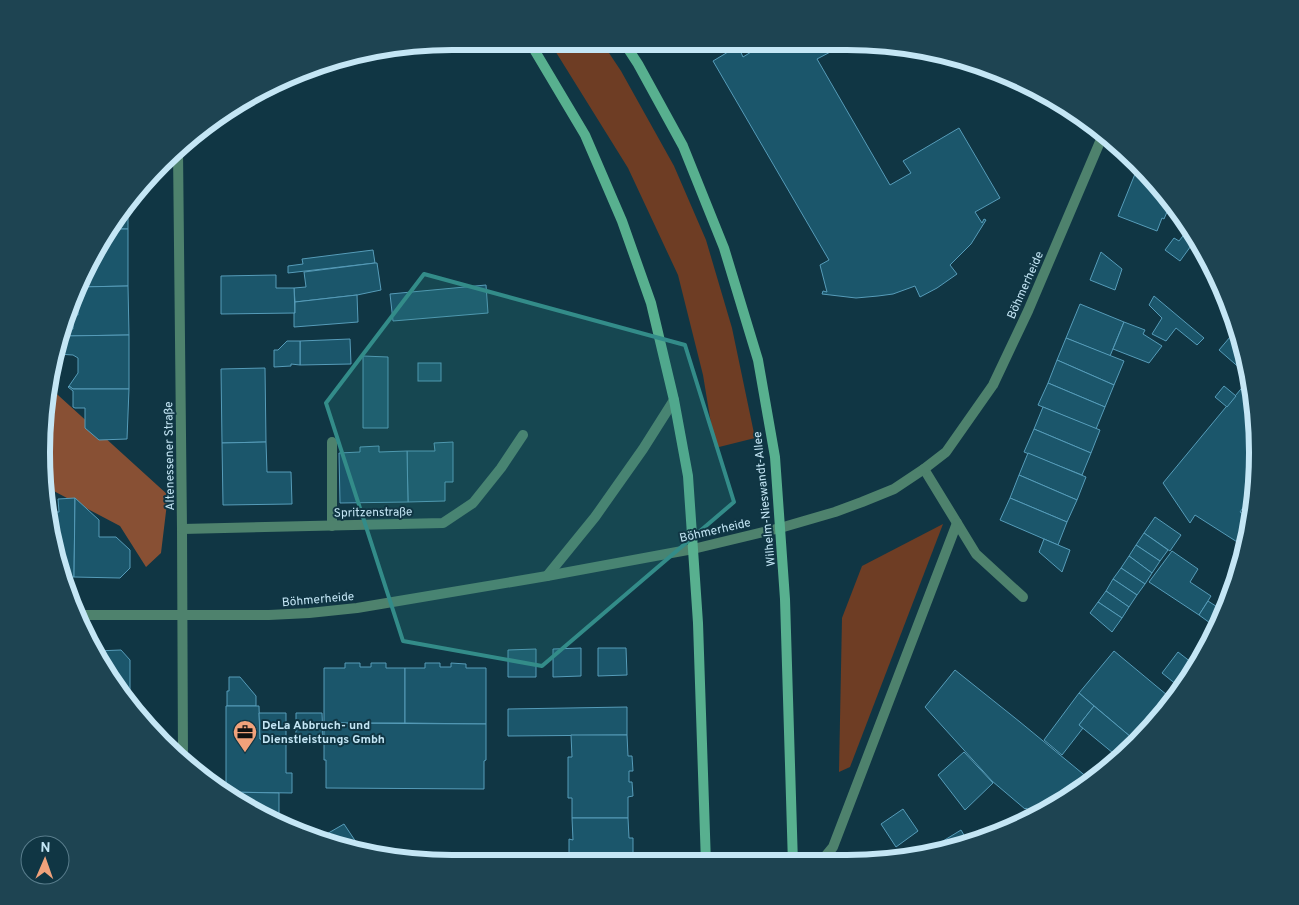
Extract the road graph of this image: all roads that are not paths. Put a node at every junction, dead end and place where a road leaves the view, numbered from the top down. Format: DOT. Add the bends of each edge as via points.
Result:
graph roads {
  1 [pos="534,50"];
  2 [pos="629,50"];
  3 [pos="1101,140"];
  4 [pos="178,158"];
  5 [pos="674,400"];
  6 [pos="523,435"];
  7 [pos="332,442"];
  8 [pos="924,469"];
  9 [pos="957,523"];
  10 [pos="332,526"];
  11 [pos="780,528"];
  12 [pos="182,529"];
  13 [pos="693,548"];
  14 [pos="547,576"];
  15 [pos="1023,597"];
  16 [pos="85,615"];
  17 [pos="182,615"];
  18 [pos="183,751"];
  19 [pos="706,855"];
  20 [pos="793,855"];
  21 [pos="826,855"];
  1 -- 5 [label="main road" via="585,135 622,221 651,304"];
  2 -- 11 [label="main road, Wilhelm-Nieswandt-Allee" via="682,146 724,248 758,360 775,457"];
  3 -- 8 [label="street, Böhmerheide" via="993,385 946,452"];
  4 -- 12 [label="street, Altenessener Straße"];
  5 -- 13 [label="main road" via="688,476"];
  5 -- 14 [label="street" via="595,517"];
  6 -- 10 [label="street, Spritzenstraße" via="473,503 443,523"];
  7 -- 10 [label="street"];
  8 -- 9 [label="street"];
  8 -- 11 [label="street, Böhmerheide" via="894,488 862,502"];
  9 -- 15 [label="street" via="976,554"];
  9 -- 21 [label="street" via="833,846"];
  10 -- 12 [label="street, Spritzenstraße"];
  11 -- 13 [label="street, Böhmerheide"];
  11 -- 20 [label="main road, Wilhelm-Nieswandt-Allee" via="787,628"];
  12 -- 17 [label="street, Altenessener Straße"];
  13 -- 14 [label="street, Böhmerheide"];
  13 -- 19 [label="main road"];
  14 -- 17 [label="street, Böhmerheide" via="357,608 270,615"];
  16 -- 17 [label="street, Böhmerheide"];
  17 -- 18 [label="street, Altenessener Straße"];
}
